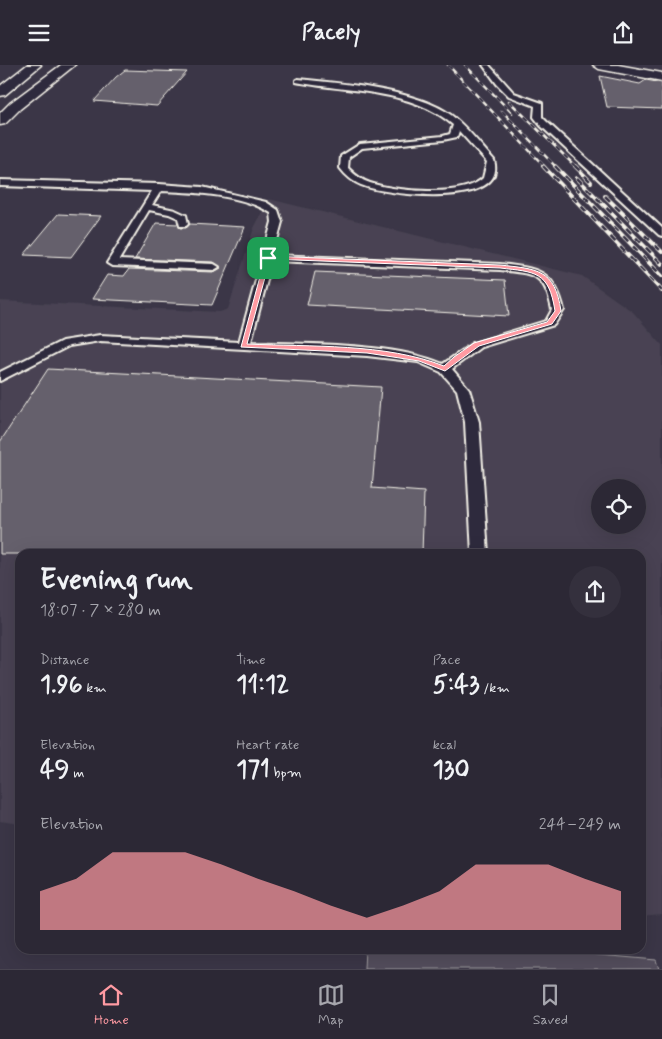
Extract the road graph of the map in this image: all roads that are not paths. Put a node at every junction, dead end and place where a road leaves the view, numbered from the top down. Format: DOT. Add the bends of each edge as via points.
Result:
graph roads {
  1 [pos="35,65"];
  2 [pos="69,65"];
  3 [pos="486,65"];
  4 [pos="599,65"];
  5 [pos="662,77"];
  6 [pos="298,81"];
  7 [pos="0,91"];
  8 [pos="0,121"];
  9 [pos="457,125"];
  10 [pos="0,183"];
  11 [pos="159,187"];
  12 [pos="147,207"];
  13 [pos="183,224"];
  14 [pos="662,233"];
  15 [pos="268,258"];
  16 [pos="214,267"];
  17 [pos="244,345"];
  18 [pos="445,369"];
  19 [pos="0,377"];
  20 [pos="480,549"];
  1 -- 7 [label="street"];
  2 -- 8 [label="street"];
  3 -- 14 [label="lane" via="515,96 539,105 538,117 544,124"];
  4 -- 5 [label="street"];
  6 -- 9 [label="lane" via="378,93 419,103 442,113"];
  9 -- 9 [label="lane" via="491,163 490,174 483,183 468,189 402,193 370,186 355,179 344,168 345,155 360,146 443,138 454,135"];
  10 -- 11 [label="lane"];
  11 -- 12 [label="lane"];
  11 -- 15 [label="lane" via="202,190 263,204 274,212 277,221"];
  12 -- 13 [label="lane" via="183,217"];
  12 -- 16 [label="lane" via="112,263"];
  15 -- 17 [label="lane"];
  15 -- 18 [label="lane" via="500,267 545,276 555,292 558,311 550,323 477,345"];
  17 -- 18 [label="lane" via="367,351 421,359"];
  17 -- 19 [label="lane" via="100,338 66,343"];
  18 -- 20 [label="lane" via="463,389 472,422"];
}
